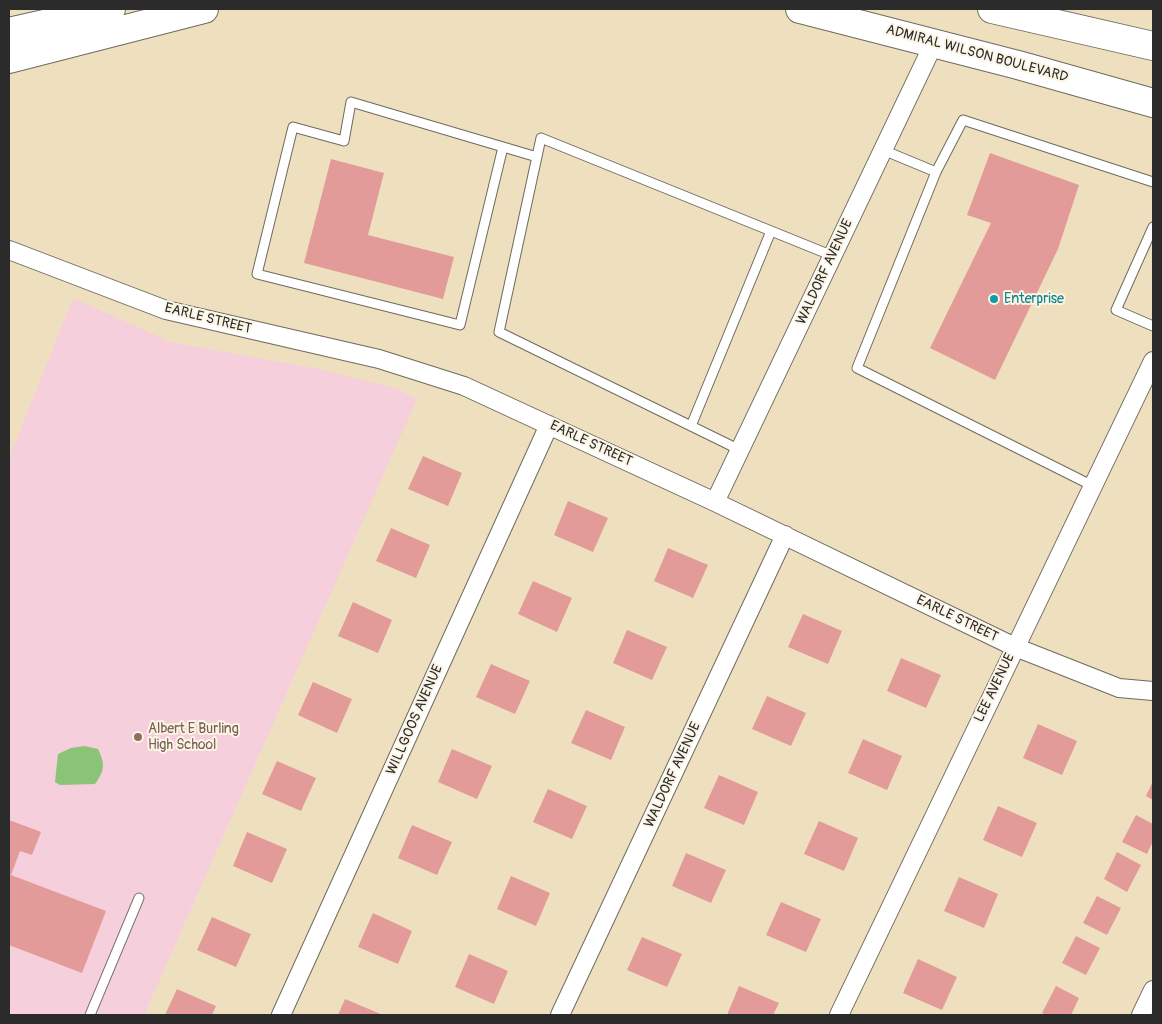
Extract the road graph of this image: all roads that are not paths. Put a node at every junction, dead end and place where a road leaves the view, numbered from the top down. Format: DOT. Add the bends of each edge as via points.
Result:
graph roads {
  1 [pos="111,9"];
  2 [pos="204,9"];
  3 [pos="800,9"];
  4 [pos="992,9"];
  5 [pos="1072,9"];
  6 [pos="827,13"];
  7 [pos="9,32"];
  8 [pos="934,43"];
  9 [pos="1153,44"];
  10 [pos="9,59"];
  11 [pos="1153,103"];
  12 [pos="503,147"];
  13 [pos="883,150"];
  14 [pos="537,157"];
  15 [pos="936,172"];
  16 [pos="1153,182"];
  17 [pos="1153,227"];
  18 [pos="772,231"];
  19 [pos="9,250"];
  20 [pos="833,256"];
  21 [pos="1153,326"];
  22 [pos="1153,361"];
  23 [pos="549,425"];
  24 [pos="691,426"];
  25 [pos="740,450"];
  26 [pos="1093,486"];
  27 [pos="715,502"];
  28 [pos="785,536"];
  29 [pos="1015,647"];
  30 [pos="1153,691"];
  31 [pos="139,898"];
  32 [pos="1153,990"];
  33 [pos="90,1015"];
  34 [pos="281,1015"];
  35 [pos="560,1015"];
  36 [pos="839,1015"];
  37 [pos="1141,1015"];
  1 -- 7 [label="highway"];
  2 -- 10 [label="highway"];
  3 -- 6 [label="highway, ADMIRAL WILSON BOULEVARD"];
  4 -- 9 [label="highway"];
  5 -- 9 [label="highway"];
  6 -- 8 [label="highway, ADMIRAL WILSON BOULEVARD"];
  8 -- 11 [label="highway, ADMIRAL WILSON BOULEVARD"];
  8 -- 13 [label="street, WALDORF AVENUE"];
  12 -- 12 [label="lane" via="351,102 344,141 293,127 257,274 460,325"];
  12 -- 14 [label="lane"];
  13 -- 15 [label="lane"];
  13 -- 20 [label="street, WALDORF AVENUE"];
  14 -- 18 [label="lane" via="542,138"];
  14 -- 24 [label="lane" via="499,332"];
  15 -- 16 [label="lane" via="963,120"];
  15 -- 26 [label="lane" via="857,368"];
  17 -- 21 [label="lane" via="1116,310"];
  18 -- 20 [label="lane"];
  18 -- 24 [label="lane"];
  19 -- 23 [label="street, EARLE STREET" via="166,310 379,359 464,386"];
  20 -- 25 [label="street, WALDORF AVENUE"];
  22 -- 26 [label="street, LEE AVENUE"];
  23 -- 27 [label="street, EARLE STREET"];
  23 -- 34 [label="street, WILLGOOS AVENUE"];
  24 -- 25 [label="lane"];
  25 -- 27 [label="street, WALDORF AVENUE"];
  26 -- 29 [label="street, LEE AVENUE"];
  27 -- 28 [label="street, EARLE STREET"];
  28 -- 29 [label="street, EARLE STREET"];
  28 -- 35 [label="street, WALDORF AVENUE"];
  29 -- 30 [label="street, EARLE STREET" via="1120,688"];
  29 -- 36 [label="street, LEE AVENUE"];
  31 -- 33 [label="lane"];
  32 -- 37 [label="street"];
}
